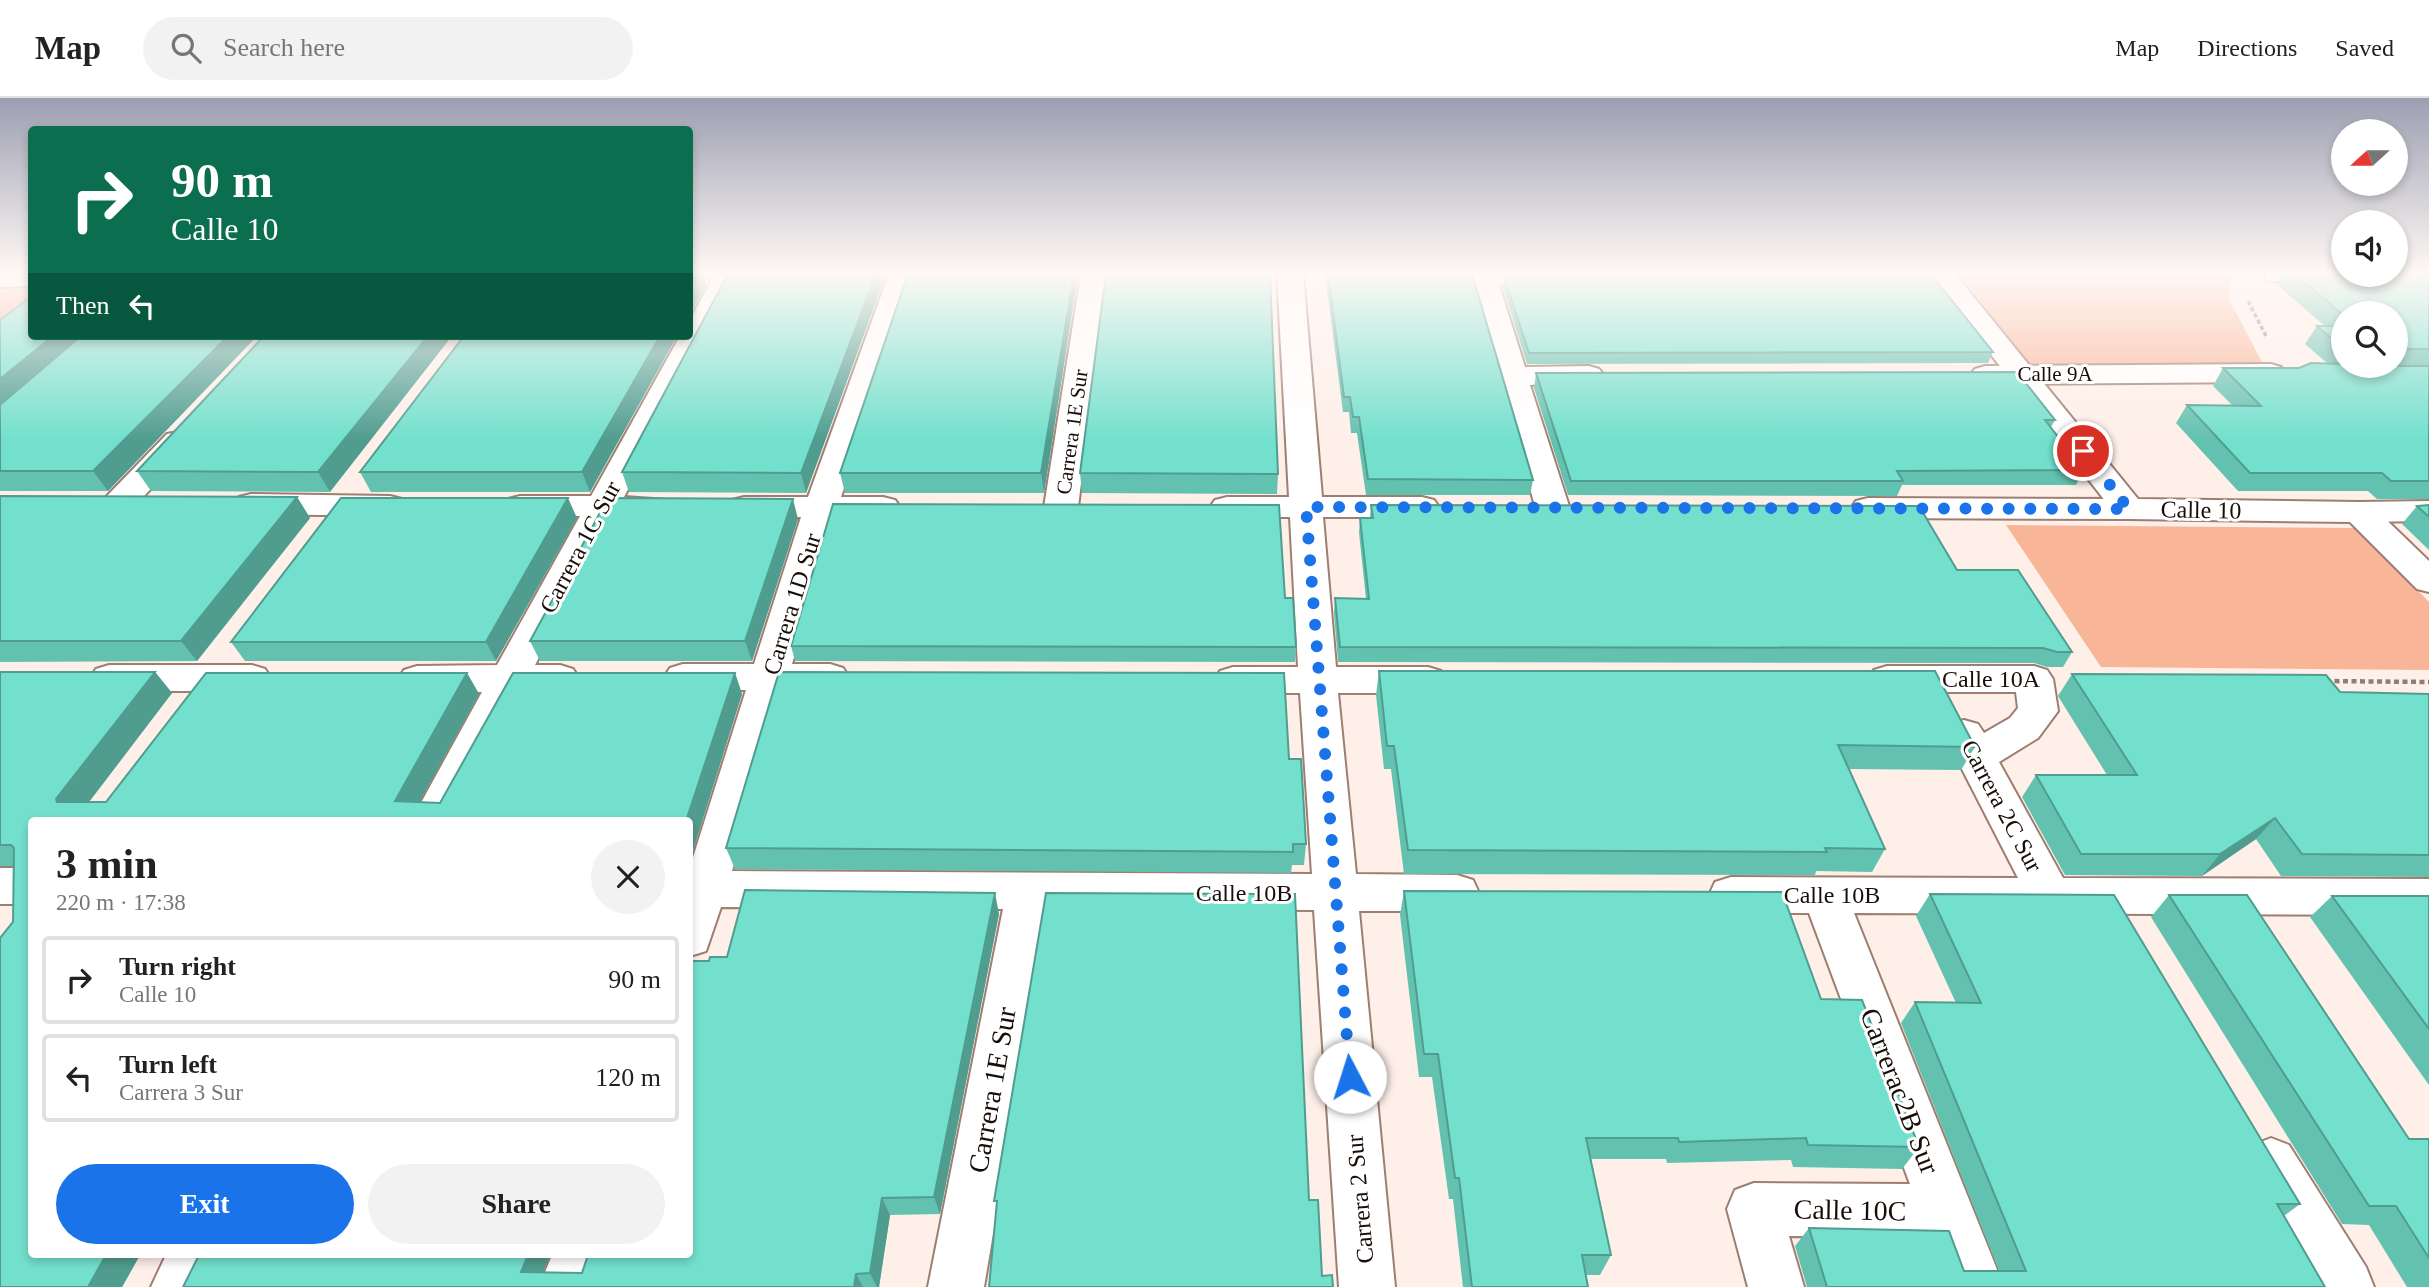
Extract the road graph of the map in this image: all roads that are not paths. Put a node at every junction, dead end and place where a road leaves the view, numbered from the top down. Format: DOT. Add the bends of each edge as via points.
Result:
graph roads {
  1 [pos="883,329"];
  2 [pos="1086,329"];
  3 [pos="1294,329"];
  4 [pos="1499,329"];
  5 [pos="1981,329"];
  6 [pos="692,340"];
  7 [pos="2287,374"];
  8 [pos="1623,375"];
  9 [pos="1953,375"];
  10 [pos="2022,375"];
  11 [pos="1512,376"];
  12 [pos="193,425"];
  13 [pos="366,474"];
  14 [pos="161,503"];
  15 [pos="217,504"];
  16 [pos="343,505"];
  17 [pos="425,506"];
  18 [pos="493,506"];
  19 [pos="1552,506"];
  20 [pos="602,507"];
  21 [pos="821,507"];
  22 [pos="914,507"];
  23 [pos="1062,507"];
  24 [pos="1197,507"];
  25 [pos="1306,507"];
  26 [pos="1456,507"];
  27 [pos="1840,508"];
  28 [pos="2129,509"];
  29 [pos="2429,511"];
  30 [pos="2359,512"];
  31 [pos="318,538"];
  32 [pos="2429,581"];
  33 [pos="235,646"];
  34 [pos="770,676"];
  35 [pos="866,677"];
  36 [pos="79,678"];
  37 [pos="210,678"];
  38 [pos="292,678"];
  39 [pos="386,678"];
  40 [pos="591,678"];
  41 [pos="646,678"];
  42 [pos="509,679"];
  43 [pos="1936,679"];
  44 [pos="1195,680"];
  45 [pos="1318,680"];
  46 [pos="1469,680"];
  47 [pos="1853,680"];
  48 [pos="185,711"];
  49 [pos="1976,757"];
  50 [pos="434,817"];
  51 [pos="0,886"];
  52 [pos="28,886"];
  53 [pos="698,889"];
  54 [pos="1028,893"];
  55 [pos="1336,893"];
  56 [pos="1503,894"];
  57 [pos="1699,894"];
  58 [pos="2049,894"];
  59 [pos="1824,895"];
  60 [pos="2110,895"];
  61 [pos="2425,902"];
  62 [pos="693,919"];
  63 [pos="2138,943"];
  64 [pos="2246,1121"];
  65 [pos="1947,1211"];
  66 [pos="194,1258"];
  67 [pos="578,1258"];
  68 [pos="179,1287"];
  69 [pos="567,1287"];
  70 [pos="956,1287"];
  71 [pos="1367,1287"];
  72 [pos="1776,1287"];
  73 [pos="1976,1287"];
  74 [pos="2346,1287"];
  1 -- 21 [label="street, Carrera 1D Sur"];
  2 -- 23 [label="street, Carrera 1E Sur"];
  3 -- 25 [label="street, Carrera 2 Sur"];
  4 -- 11 [label="street"];
  5 -- 10 [label="street"];
  6 -- 20 [label="street, Carrera 1C Sur"];
  7 -- 10 [label="street, Calle 9A"];
  8 -- 11 [label="street"];
  9 -- 10 [label="street, Calle 9A"];
  10 -- 28 [label="street"];
  11 -- 19 [label="street"];
  12 -- 14 [label="street" via="106,503"];
  13 -- 16 [label="street"];
  15 -- 16 [label="street"];
  16 -- 17 [label="street"];
  16 -- 31 [label="street"];
  18 -- 20 [label="street"];
  20 -- 21 [label="street"];
  20 -- 42 [label="street, Carrera 1C Sur"];
  21 -- 22 [label="street"];
  21 -- 34 [label="street, Carrera 1D Sur"];
  24 -- 25 [label="street"];
  25 -- 26 [label="street"];
  25 -- 45 [label="street, Carrera 2 Sur"];
  27 -- 28 [label="street, Calle 10"];
  28 -- 30 [label="street, Calle 10"];
  29 -- 30 [label="street, Calle 10"];
  30 -- 32 [label="street"];
  33 -- 37 [label="street"];
  34 -- 35 [label="street"];
  34 -- 41 [label="street"];
  34 -- 53 [label="street, Carrera 1D Sur"];
  36 -- 37 [label="street"];
  37 -- 38 [label="street"];
  37 -- 48 [label="street"];
  39 -- 42 [label="street"];
  40 -- 42 [label="street"];
  42 -- 50 [label="street, Carrera 1C Sur"];
  43 -- 47 [label="street, Calle 10A"];
  43 -- 49 [label="street, Carrera 2C Sur"];
  43 -- 49 [label="street, Calle 10A" via="2035,679 2038,710 2024,728"];
  44 -- 45 [label="street"];
  45 -- 46 [label="street"];
  45 -- 55 [label="street, Carrera 2 Sur"];
  49 -- 58 [label="street, Carrera 2C Sur"];
  51 -- 52 [label="street"];
  53 -- 54 [label="street, Calle 10B"];
  53 -- 62 [label="street, Carrera 1D Sur"];
  54 -- 55 [label="street, Calle 10B"];
  54 -- 70 [label="street, Carrera 1E Sur"];
  55 -- 56 [label="street, Calle 10B"];
  55 -- 71 [label="street, Carrera 2 Sur"];
  57 -- 59 [label="street, Calle 10B"];
  58 -- 59 [label="street, Calle 10B"];
  58 -- 60 [label="street, Calle 10B"];
  59 -- 65 [label="street, Carrerac2B Sur"];
  60 -- 61 [label="street, Calle 10B"];
  60 -- 63 [label="street"];
  64 -- 74 [label="street"];
  65 -- 72 [label="street, Calle 10C" via="1754,1209"];
  65 -- 73 [label="street, Carrerac2B Sur"];
  66 -- 68 [label="street"];
  67 -- 69 [label="street"];
}
